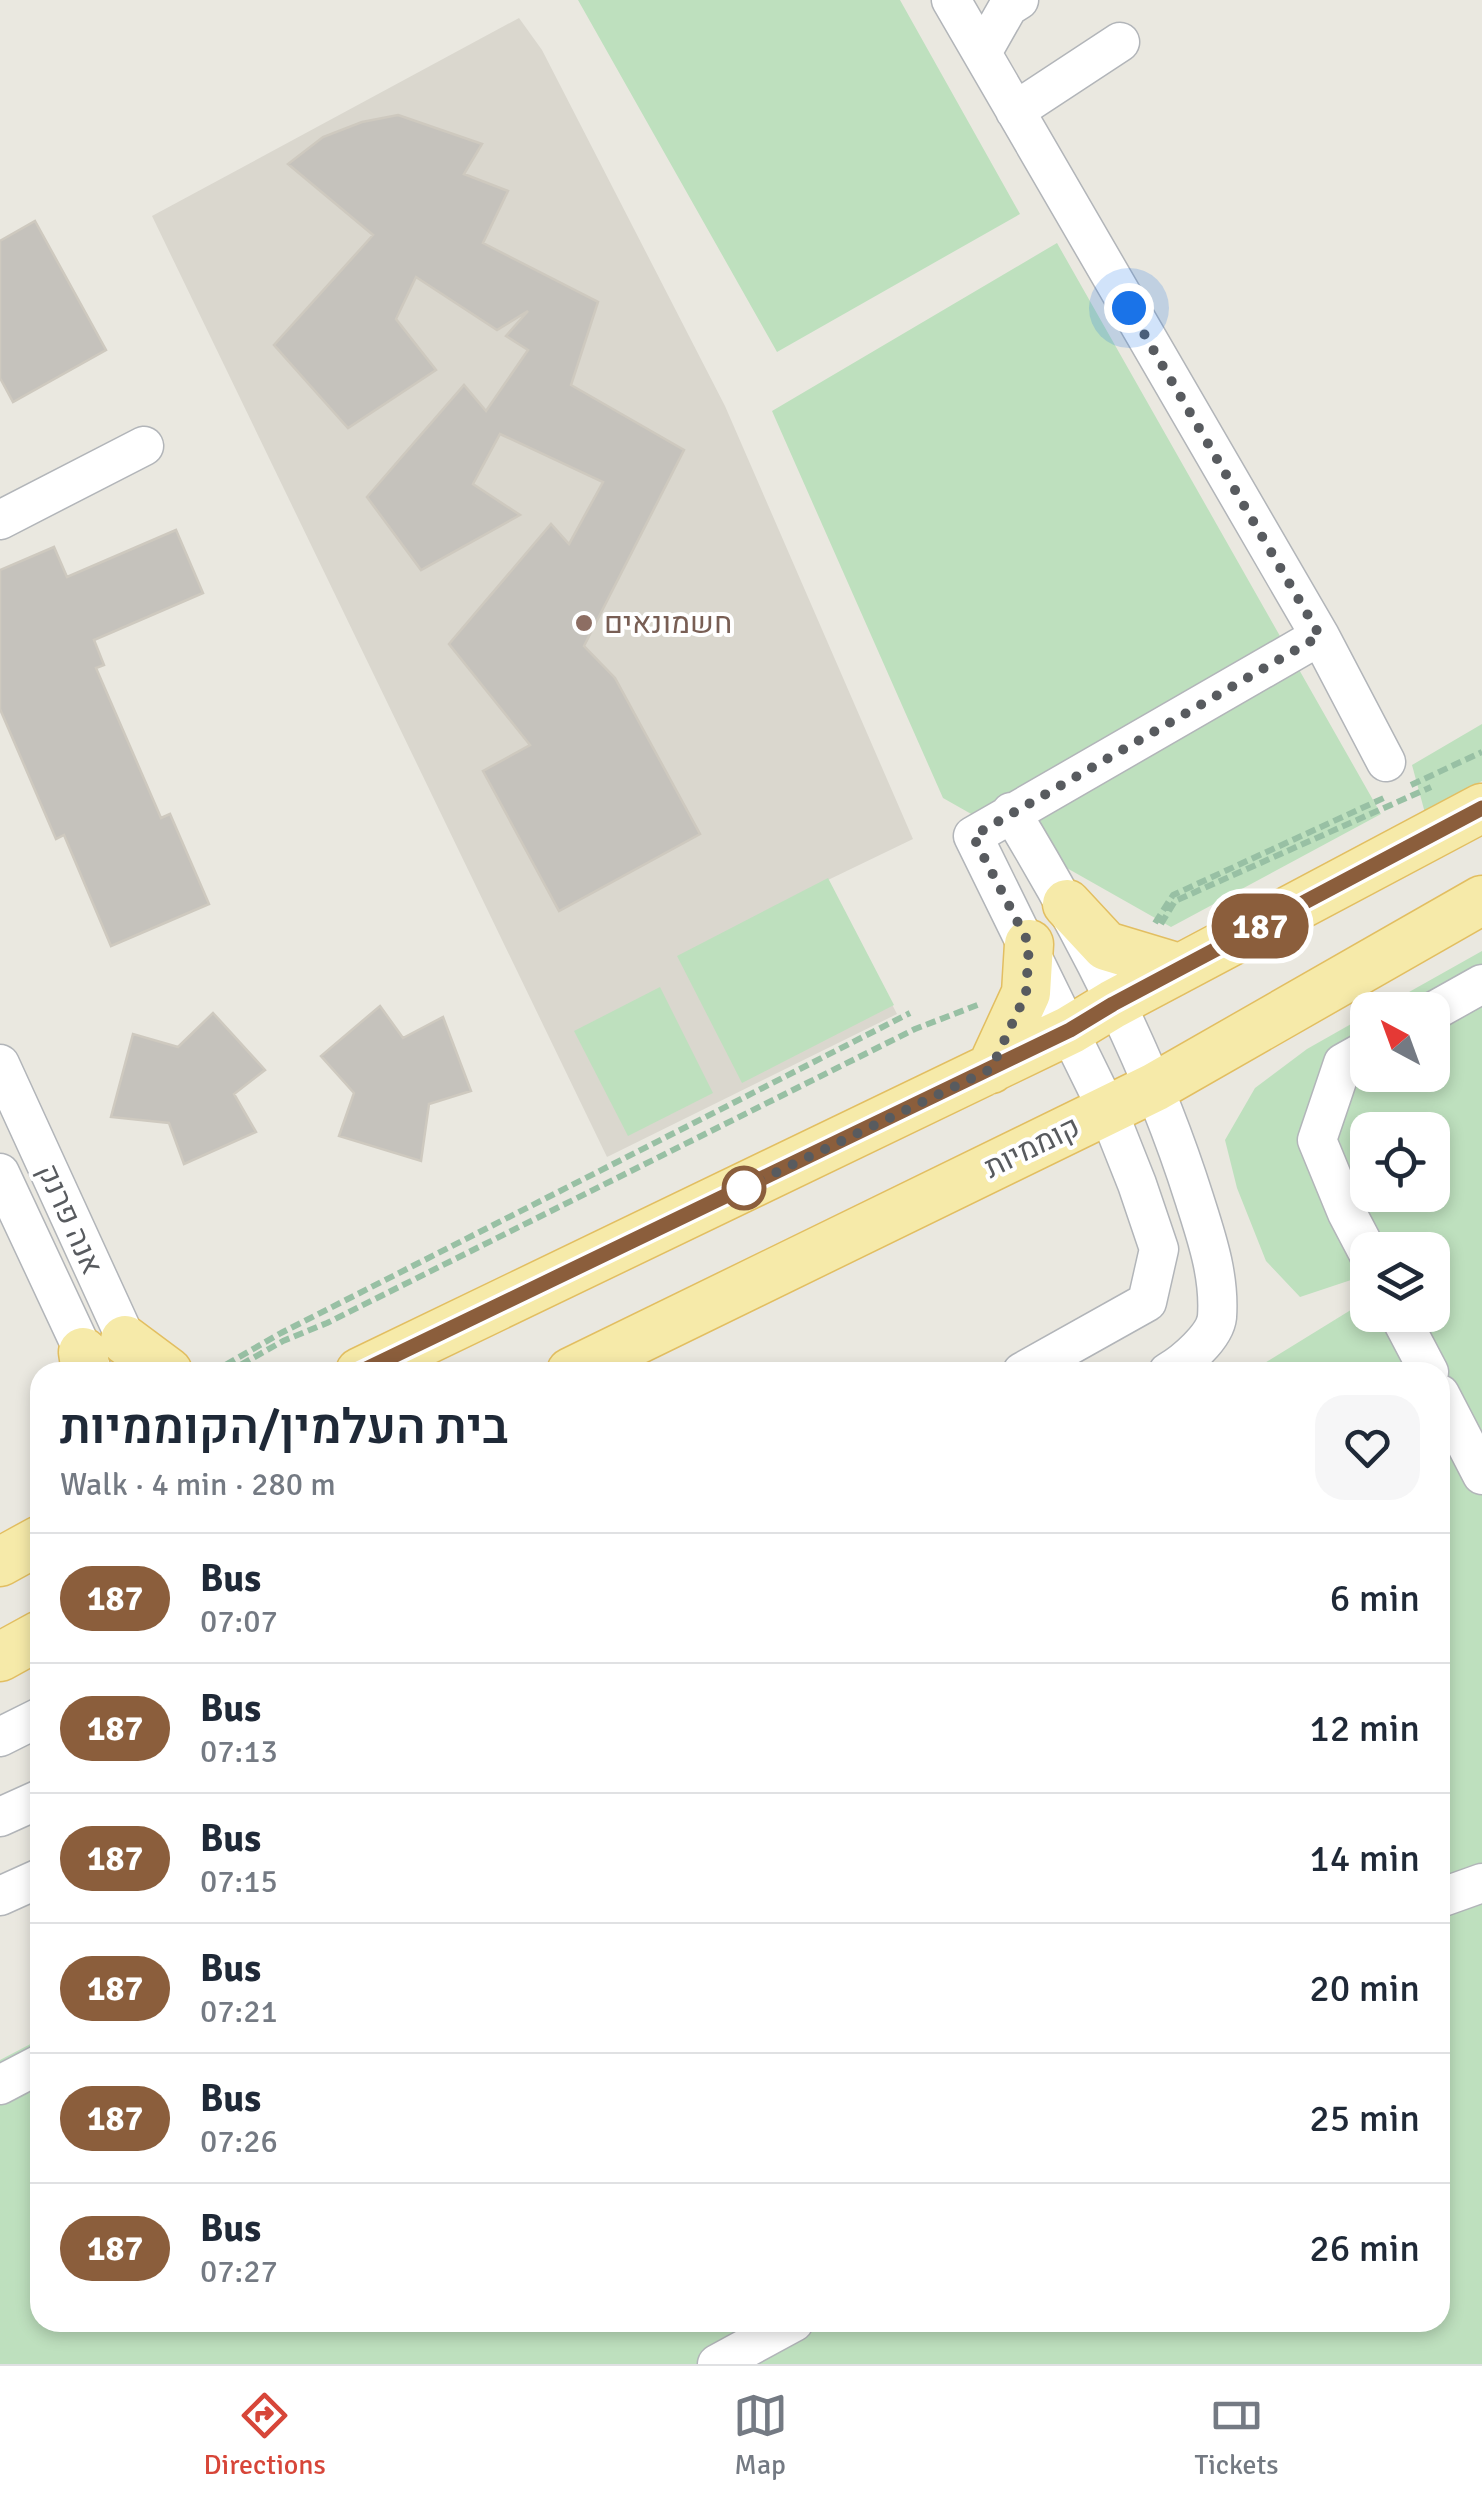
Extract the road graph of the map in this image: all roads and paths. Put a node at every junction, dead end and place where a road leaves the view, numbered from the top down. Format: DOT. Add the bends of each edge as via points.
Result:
graph roads {
  1 [pos="952,0"];
  2 [pos="1019,0"];
  3 [pos="1120,42"];
  4 [pos="984,51"];
  5 [pos="1015,111"];
  6 [pos="144,446"];
  7 [pos="0,520"];
  8 [pos="1320,636"];
  9 [pos="1482,752"];
  10 [pos="1386,762"];
  11 [pos="1432,786"];
  12 [pos="1482,808"];
  13 [pos="1011,812"];
  14 [pos="1482,900"];
  15 [pos="1066,904"];
  16 [pos="1029,944"];
  17 [pos="1152,960"];
  18 [pos="1482,984"];
  19 [pos="986,1002"];
  20 [pos="1450,1002"];
  21 [pos="1113,1004"];
  22 [pos="910,1013"];
  23 [pos="1070,1030"];
  24 [pos="1350,1059"];
  25 [pos="0,1064"];
  26 [pos="991,1069"];
  27 [pos="1155,1087"];
  28 [pos="1108,1111"];
  29 [pos="0,1172"];
  30 [pos="1357,1232"];
  31 [pos="1408,1332"];
  32 [pos="106,1362"];
  33 [pos="231,1362"];
  34 [pos="246,1362"];
  35 [pos="381,1362"];
  36 [pos="592,1362"];
  37 [pos="1040,1362"];
  38 [pos="1185,1362"];
  39 [pos="1424,1362"];
  40 [pos="1450,1413"];
  41 [pos="1482,1475"];
  42 [pos="30,1640"];
  43 [pos="0,1657"];
  44 [pos="30,1722"];
  45 [pos="0,1737"];
  46 [pos="30,1804"];
  47 [pos="0,1817"];
  48 [pos="30,1882"];
  49 [pos="1482,1883"];
  50 [pos="1450,1894"];
  51 [pos="0,1896"];
  52 [pos="30,2069"];
  53 [pos="0,2084"];
  54 [pos="776,2332"];
  55 [pos="717,2364"];
  1 -- 4 [label="street"];
  2 -- 4 [label="street"];
  3 -- 5 [label="street"];
  4 -- 5 [label="street"];
  5 -- 8 [label="street"];
  6 -- 7 [label="street"];
  8 -- 10 [label="street"];
  8 -- 13 [label="street"];
  9 -- 17 [label="path" via="1173,895"];
  11 -- 17 [label="path" via="1175,901"];
  12 -- 17 [label="main road"];
  13 -- 15 [label="street"];
  13 -- 16 [label="street" via="973,836"];
  14 -- 27 [label="main road, קוממיות"];
  15 -- 17 [label="main road" via="1106,946"];
  15 -- 21 [label="street"];
  16 -- 23 [label="street"];
  16 -- 26 [label="main road" via="1026,994"];
  17 -- 21 [label="main road"];
  18 -- 20 [label="street"];
  19 -- 34 [label="path" via="915,1029"];
  21 -- 23 [label="main road"];
  21 -- 27 [label="street"];
  22 -- 33 [label="path"];
  23 -- 26 [label="main road"];
  23 -- 28 [label="street"];
  24 -- 30 [label="street" via="1342,1064 1317,1140"];
  25 -- 32 [label="street, אנה פרנק"];
  26 -- 35 [label="main road"];
  27 -- 28 [label="main road, קוממיות"];
  27 -- 38 [label="street" via="1214,1261 1217,1321"];
  28 -- 36 [label="main road, קוממיות"];
  28 -- 37 [label="street" via="1159,1250 1147,1302"];
  29 -- 32 [label="street, אנה פרנק"];
  31 -- 39 [label="street"];
  40 -- 41 [label="street"];
  42 -- 43 [label="main road"];
  44 -- 45 [label="street"];
  46 -- 47 [label="street"];
  48 -- 51 [label="street"];
  49 -- 50 [label="street"];
  52 -- 53 [label="street"];
  54 -- 55 [label="street"];
}
